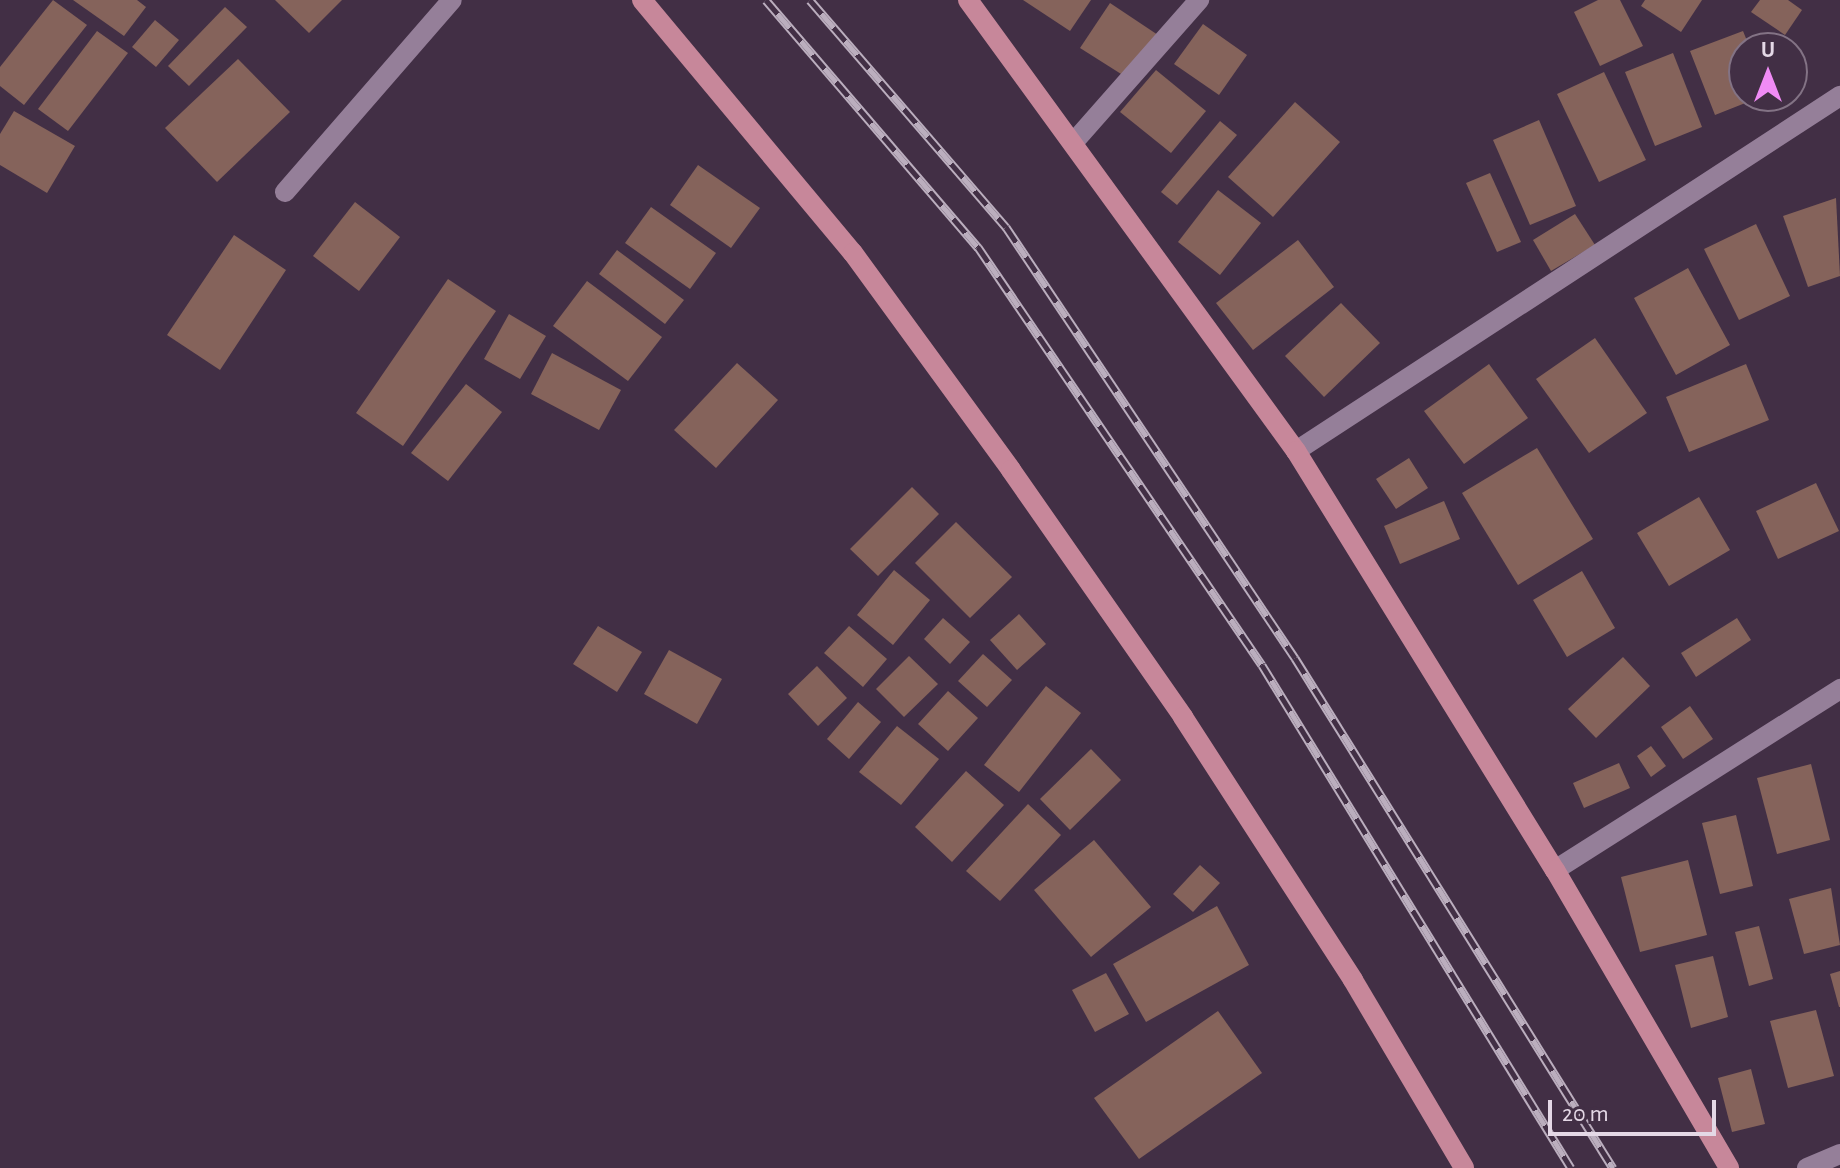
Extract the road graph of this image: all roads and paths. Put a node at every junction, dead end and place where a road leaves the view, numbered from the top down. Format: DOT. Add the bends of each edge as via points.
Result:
graph roads {
  1 [pos="452,0"];
  2 [pos="642,0"];
  3 [pos="968,0"];
  4 [pos="1199,0"];
  5 [pos="1840,96"];
  6 [pos="1073,143"];
  7 [pos="285,192"];
  8 [pos="1296,451"];
  9 [pos="1840,689"];
  10 [pos="1555,870"];
  11 [pos="1840,1154"];
  12 [pos="1464,1168"];
  13 [pos="1729,1168"];
  14 [pos="1807,1168"];
  1 -- 7 [label="street"];
  2 -- 12 [label="main road" via="853,253 1037,507 1183,717 1353,980"];
  3 -- 6 [label="main road"];
  4 -- 6 [label="street"];
  5 -- 8 [label="street"];
  6 -- 8 [label="main road"];
  8 -- 10 [label="main road"];
  9 -- 10 [label="street"];
  10 -- 13 [label="main road"];
  11 -- 14 [label="street"];
}
